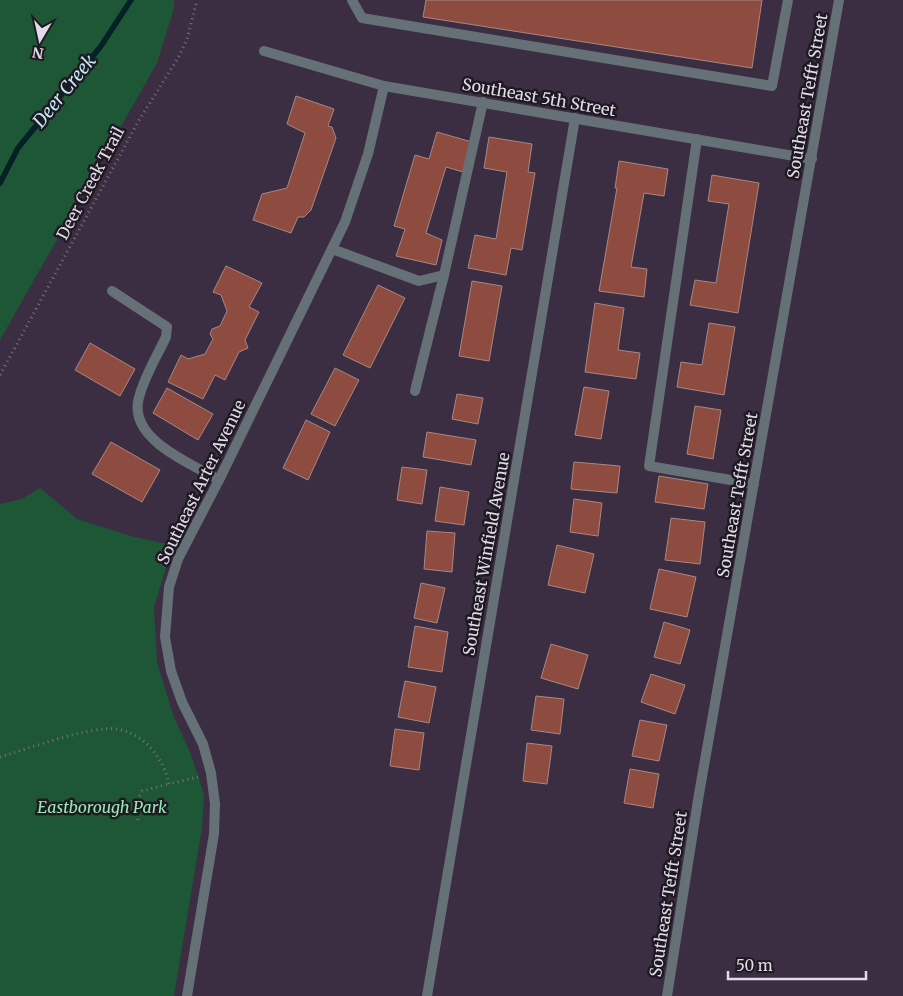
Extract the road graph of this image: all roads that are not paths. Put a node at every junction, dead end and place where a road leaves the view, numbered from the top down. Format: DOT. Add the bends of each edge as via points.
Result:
graph roads {
  1 [pos="352,0"];
  2 [pos="788,0"];
  3 [pos="839,0"];
  4 [pos="264,51"];
  5 [pos="384,86"];
  6 [pos="483,102"];
  7 [pos="575,118"];
  8 [pos="697,139"];
  9 [pos="812,159"];
  10 [pos="332,249"];
  11 [pos="444,275"];
  12 [pos="112,291"];
  13 [pos="415,391"];
  14 [pos="219,480"];
  15 [pos="754,484"];
  16 [pos="187,996"];
  17 [pos="427,996"];
  18 [pos="666,996"];
  1 -- 2 [label="street" via="362,18 772,86"];
  3 -- 9 [label="street, Southeast Tefft Street"];
  4 -- 5 [label="street, Southeast 5th Street"];
  5 -- 6 [label="street, Southeast 5th Street"];
  5 -- 10 [label="street, Southeast Arter Avenue" via="357,188"];
  6 -- 7 [label="street, Southeast 5th Street"];
  6 -- 11 [label="street"];
  7 -- 8 [label="street, Southeast 5th Street"];
  7 -- 17 [label="street, Southeast Winfield Avenue"];
  8 -- 9 [label="street, Southeast 5th Street"];
  8 -- 15 [label="street" via="649,466"];
  9 -- 15 [label="street, Southeast Tefft Street"];
  10 -- 11 [label="street" via="419,281"];
  10 -- 14 [label="street, Southeast Arter Avenue"];
  11 -- 13 [label="street"];
  12 -- 14 [label="street" via="167,327 166,337 139,394 138,411 144,431 156,443"];
  14 -- 16 [label="street, Southeast Arter Avenue" via="178,559 169,587 165,620 171,671 203,744 215,804 214,834"];
  15 -- 18 [label="street, Southeast Tefft Street"];
}
